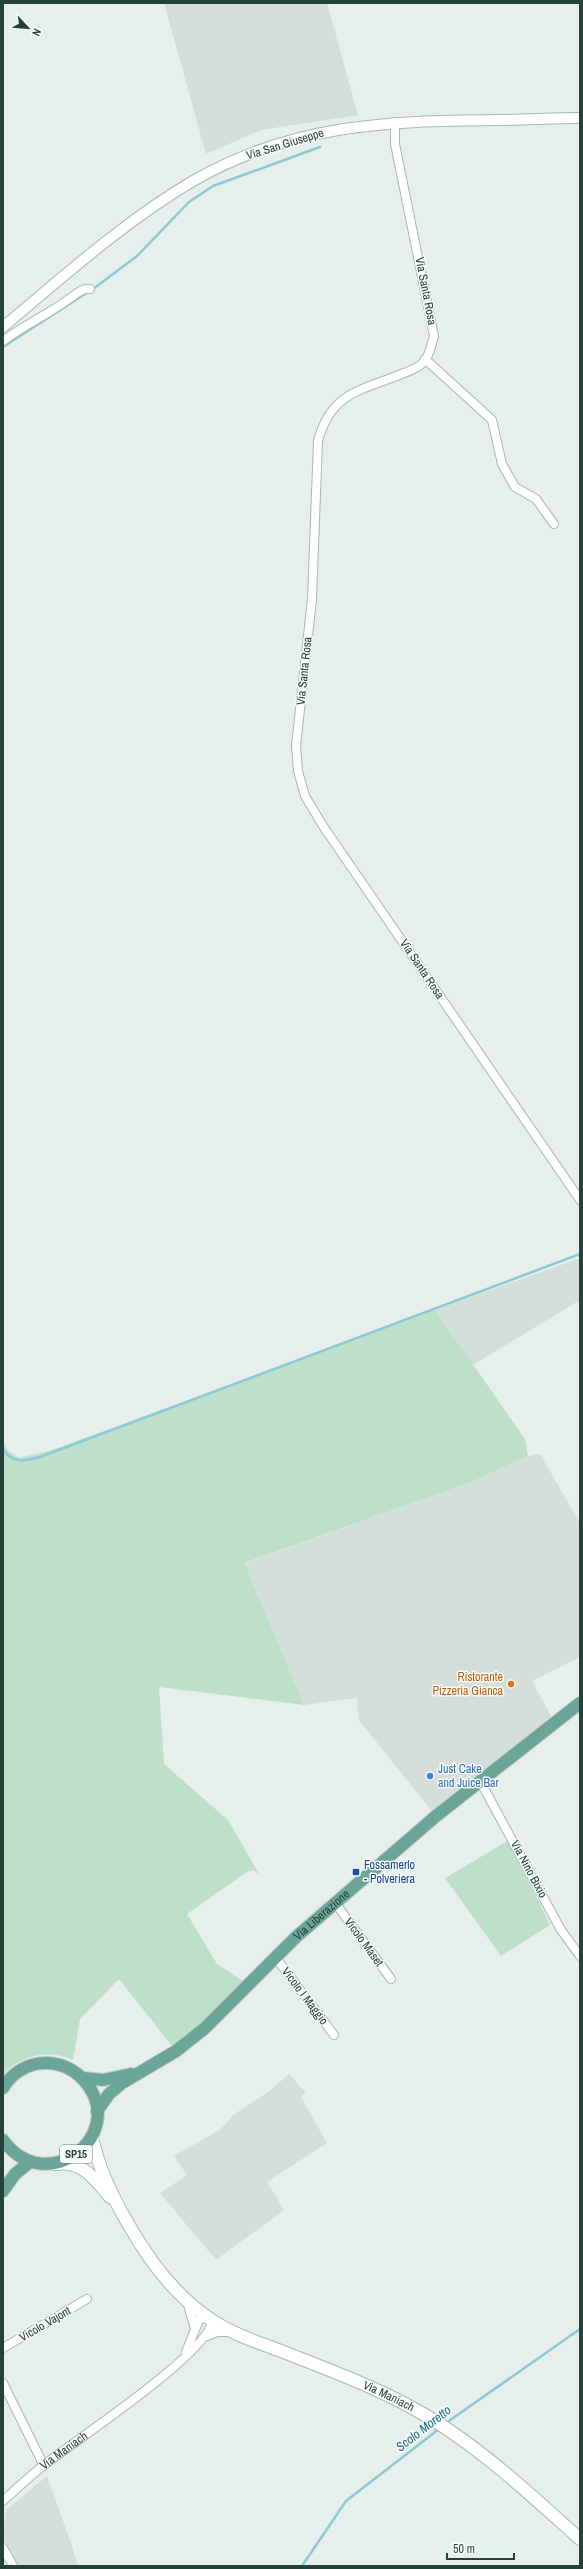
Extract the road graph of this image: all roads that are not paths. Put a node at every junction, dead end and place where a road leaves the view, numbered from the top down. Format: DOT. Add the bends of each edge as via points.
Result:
graph roads {
  1 [pos="580,118"];
  2 [pos="395,122"];
  3 [pos="90,289"];
  4 [pos="36,299"];
  5 [pos="3,320"];
  6 [pos="3,326"];
  7 [pos="3,341"];
  8 [pos="426,359"];
  9 [pos="554,524"];
  10 [pos="580,1200"];
  11 [pos="580,1703"];
  12 [pos="480,1781"];
  13 [pos="336,1904"];
  14 [pos="580,1956"];
  15 [pos="276,1958"];
  16 [pos="391,1980"];
  17 [pos="334,2035"];
  18 [pos="141,2070"];
  19 [pos="83,2078"];
  20 [pos="3,2088"];
  21 [pos="97,2111"];
  22 [pos="92,2137"];
  23 [pos="3,2140"];
  24 [pos="3,2146"];
  25 [pos="3,2151"];
  26 [pos="30,2162"];
  27 [pos="56,2164"];
  28 [pos="3,2191"];
  29 [pos="124,2216"];
  30 [pos="87,2299"];
  31 [pos="187,2300"];
  32 [pos="210,2319"];
  33 [pos="195,2329"];
  34 [pos="234,2332"];
  35 [pos="207,2336"];
  36 [pos="3,2348"];
  37 [pos="184,2358"];
  38 [pos="3,2383"];
  39 [pos="44,2466"];
  40 [pos="3,2501"];
  41 [pos="580,2539"];
  42 [pos="3,2548"];
  43 [pos="12,2566"];
  1 -- 2 [label="street, Via San Giuseppe"];
  2 -- 4 [label="street, Via San Giuseppe" via="309,135 223,165 147,210"];
  2 -- 8 [label="street, Via Santa Rosa" via="395,144 433,322 434,336"];
  3 -- 7 [label="street" via="81,291"];
  4 -- 5 [label="street, Via San Giuseppe"];
  4 -- 6 [label="street, Via San Giuseppe"];
  8 -- 9 [label="street" via="492,420 502,464 514,487 536,499"];
  8 -- 10 [label="street, Via Santa Rosa" via="416,368 348,396 336,404 322,427 318,440 312,599 296,746 298,771 305,796 323,826"];
  11 -- 12 [label="main road, Via Liberazione / SP15"];
  12 -- 13 [label="main road, Via Liberazione / SP15"];
  12 -- 14 [label="street, Via Nino Bixio" via="561,1930"];
  13 -- 15 [label="main road, Via Liberazione / SP15" via="296,1937"];
  13 -- 16 [label="street, Vicolo Maset"];
  15 -- 17 [label="street, Vicolo I Maggio"];
  15 -- 18 [label="main road, Via Liberazione / SP15" via="205,2028 176,2051"];
  18 -- 19 [label="main road, Via Liberazione / SP15" via="103,2080"];
  18 -- 21 [label="main road, Via Liberazione / SP15" via="109,2094"];
  19 -- 20 [label="main road, SP15" via="71,2069 57,2064 42,2063 28,2066 15,2073"];
  19 -- 21 [label="main road, SP15" via="95,2099"];
  21 -- 22 [label="main road, SP15"];
  22 -- 27 [label="main road, SP15" via="83,2149"];
  22 -- 29 [label="main road, Via Maniach" via="98,2161"];
  23 -- 26 [label="main road, SP15" via="18,2156"];
  24 -- 25 [label="main road"];
  26 -- 27 [label="main road, SP15"];
  26 -- 28 [label="main road" via="15,2174"];
  27 -- 29 [label="main road, Via Maniach" via="71,2164 90,2174"];
  29 -- 31 [label="main road, Via Maniach" via="156,2266"];
  30 -- 36 [label="street, Vicolo Vajont"];
  31 -- 32 [label="main road, Via Maniach"];
  31 -- 33 [label="street, Via Maniach"];
  32 -- 33 [label="street, Via Maniach" via="199,2320"];
  32 -- 34 [label="main road, Via Maniach"];
  32 -- 35 [label="street, Via Maniach"];
  33 -- 37 [label="street, Via Maniach"];
  34 -- 35 [label="street, Via Maniach" via="217,2332"];
  34 -- 41 [label="main road, Via Maniach" via="367,2385 434,2420 514,2480"];
  35 -- 37 [label="street, Via Maniach"];
  37 -- 39 [label="street, Via Maniach" via="164,2376"];
  38 -- 39 [label="street"];
  39 -- 40 [label="street, Via Maniach"];
  42 -- 43 [label="street"];
}
